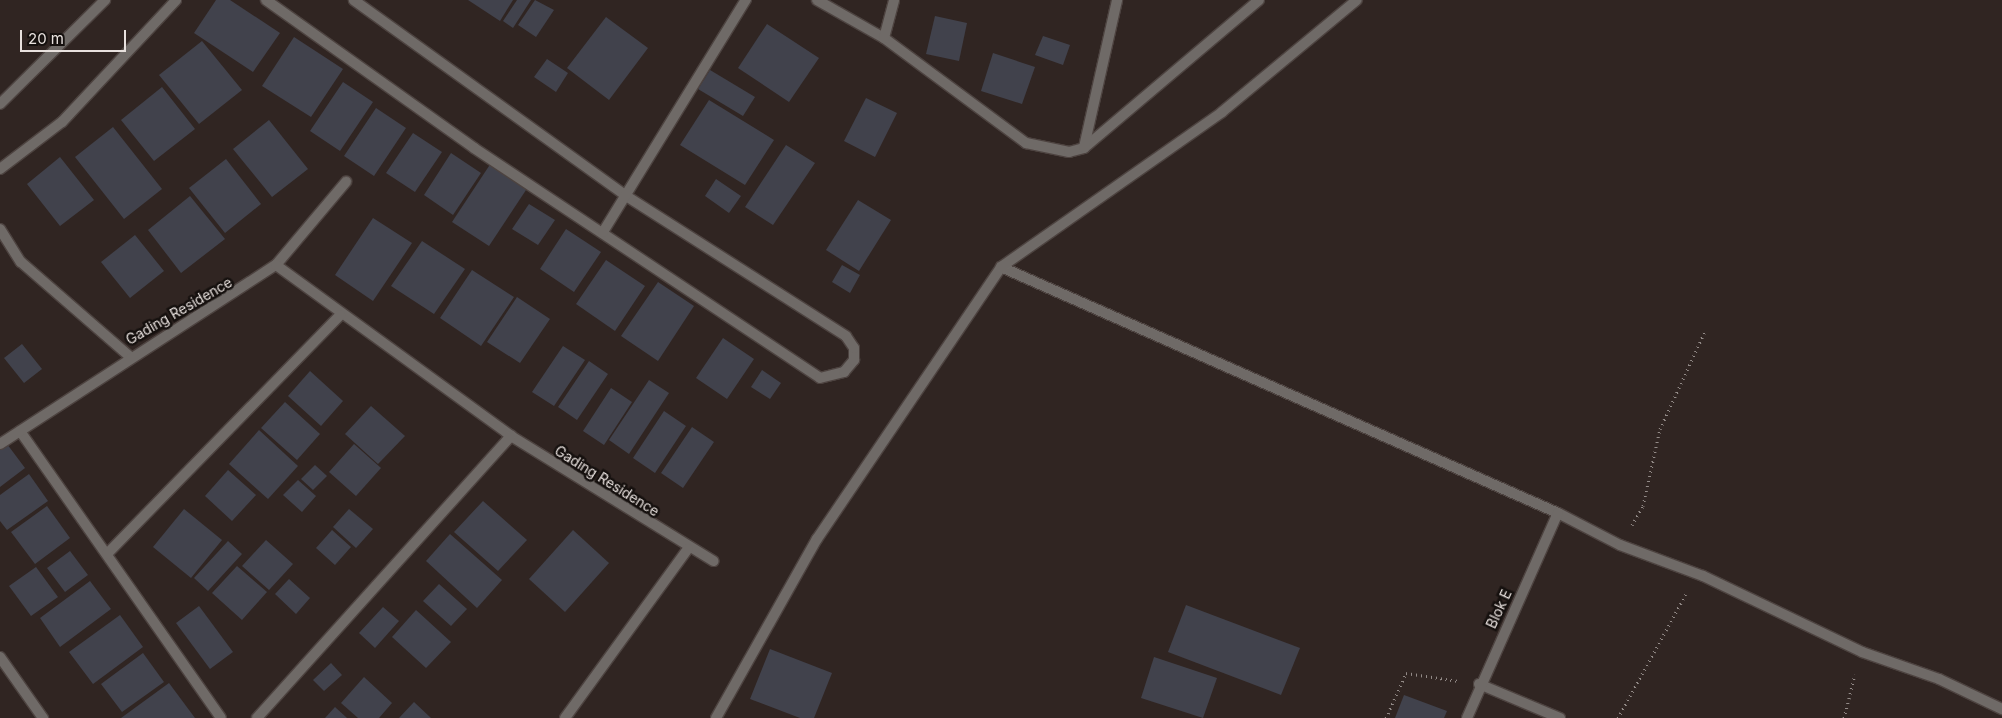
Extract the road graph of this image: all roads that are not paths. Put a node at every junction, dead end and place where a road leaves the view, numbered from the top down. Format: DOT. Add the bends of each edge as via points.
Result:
graph roads {
  1 [pos="105,0"];
  2 [pos="176,0"];
  3 [pos="266,0"];
  4 [pos="354,0"];
  5 [pos="746,0"];
  6 [pos="816,0"];
  7 [pos="894,0"];
  8 [pos="1117,0"];
  9 [pos="1259,0"];
  10 [pos="1357,0"];
  11 [pos="884,38"];
  12 [pos="0,104"];
  13 [pos="1084,148"];
  14 [pos="0,169"];
  15 [pos="346,182"];
  16 [pos="626,196"];
  17 [pos="0,229"];
  18 [pos="603,232"];
  19 [pos="276,265"];
  20 [pos="1001,267"];
  21 [pos="340,314"];
  22 [pos="129,356"];
  23 [pos="20,431"];
  24 [pos="511,436"];
  25 [pos="0,444"];
  26 [pos="1558,513"];
  27 [pos="688,549"];
  28 [pos="107,554"];
  29 [pos="713,561"];
  30 [pos="0,657"];
  31 [pos="1479,684"];
  32 [pos="2002,709"];
  33 [pos="43,718"];
  34 [pos="221,718"];
  35 [pos="257,718"];
  36 [pos="565,718"];
  37 [pos="716,718"];
  38 [pos="1466,718"];
  39 [pos="1560,718"];
  1 -- 12 [label="street"];
  2 -- 14 [label="street" via="62,122"];
  3 -- 18 [label="street" via="474,148"];
  4 -- 16 [label="street"];
  5 -- 16 [label="street"];
  6 -- 11 [label="street"];
  7 -- 11 [label="street"];
  8 -- 13 [label="street"];
  9 -- 13 [label="street"];
  10 -- 20 [label="street" via="1222,112"];
  11 -- 13 [label="street" via="1026,143 1055,152"];
  15 -- 19 [label="street"];
  16 -- 18 [label="street"];
  16 -- 18 [label="street" via="846,336 854,348 854,360 844,372 820,378"];
  17 -- 22 [label="street, Gading Residence" via="21,262"];
  19 -- 21 [label="street, Gading Residence"];
  19 -- 22 [label="street, Gading Residence" via="224,302"];
  20 -- 26 [label="street"];
  20 -- 37 [label="street" via="817,539"];
  21 -- 24 [label="street, Gading Residence" via="412,362"];
  21 -- 28 [label="street"];
  22 -- 23 [label="street"];
  23 -- 25 [label="street"];
  23 -- 28 [label="street"];
  24 -- 27 [label="street, Gading Residence"];
  24 -- 35 [label="street"];
  26 -- 31 [label="street, Blok E"];
  26 -- 32 [label="street" via="1620,545 1703,576 1862,652 1939,679"];
  27 -- 29 [label="street, Gading Residence"];
  27 -- 36 [label="street"];
  28 -- 34 [label="street"];
  30 -- 33 [label="street"];
  31 -- 38 [label="street, Blok E"];
  31 -- 39 [label="street"];
}
